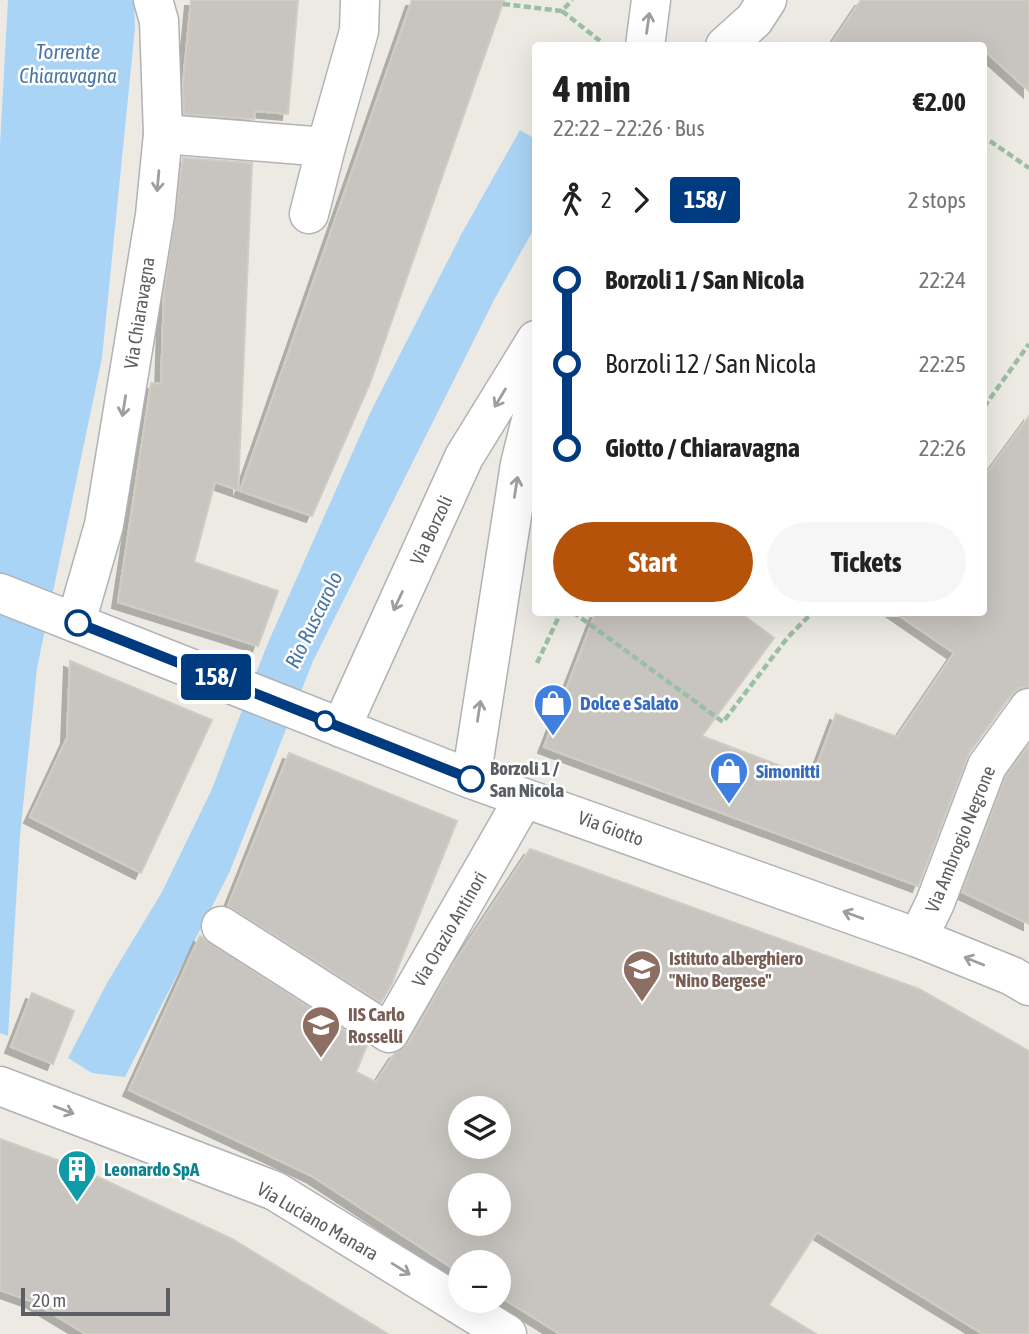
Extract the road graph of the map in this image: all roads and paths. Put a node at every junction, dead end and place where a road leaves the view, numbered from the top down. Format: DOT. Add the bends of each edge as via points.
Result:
graph roads {
  1 [pos="153,0"];
  2 [pos="360,0"];
  3 [pos="572,0"];
  4 [pos="651,0"];
  5 [pos="767,0"];
  6 [pos="503,4"];
  7 [pos="562,11"];
  8 [pos="600,42"];
  9 [pos="646,42"];
  10 [pos="729,42"];
  11 [pos="163,134"];
  12 [pos="990,141"];
  13 [pos="326,148"];
  14 [pos="1029,167"];
  15 [pos="309,214"];
  16 [pos="1029,344"];
  17 [pos="532,346"];
  18 [pos="987,403"];
  19 [pos="532,416"];
  20 [pos="0,593"];
  21 [pos="559,616"];
  22 [pos="578,616"];
  23 [pos="809,616"];
  24 [pos="70,620"];
  25 [pos="534,668"];
  26 [pos="1029,708"];
  27 [pos="341,728"];
  28 [pos="471,779"];
  29 [pos="524,798"];
  30 [pos="221,926"];
  31 [pos="918,938"];
  32 [pos="1029,986"];
  33 [pos="0,1086"];
  34 [pos="507,1334"];
  1 -- 11 [label="main road, Via Chiaravagna" via="159,21"];
  2 -- 13 [label="main road" via="359,31"];
  3 -- 7 [label="path"];
  9 -- 4 [label="main road, one-way"];
  5 -- 10 [label="main road" via="754,20"];
  6 -- 7 [label="path"];
  7 -- 8 [label="path"];
  11 -- 13 [label="main road"];
  11 -- 24 [label="main road, Via Chiaravagna, one-way" via="155,215 104,525"];
  12 -- 14 [label="path"];
  13 -- 15 [label="main road"];
  16 -- 18 [label="path"];
  17 -- 27 [label="main road, Via Borzoli, one-way" via="464,457"];
  28 -- 19 [label="main road, one-way" via="520,464"];
  20 -- 24 [label="main road, Via Giotto"];
  21 -- 25 [label="path"];
  22 -- 23 [label="path" via="723,722"];
  24 -- 27 [label="main road, Via Giotto"];
  26 -- 31 [label="main road, Via Ambrogio Negrone" via="987,766"];
  27 -- 28 [label="main road, Via Giotto"];
  28 -- 29 [label="main road, Via Giotto"];
  29 -- 30 [label="main road, Via Orazio Antinori" via="389,1033"];
  31 -- 29 [label="main road, Via Giotto, one-way"];
  32 -- 31 [label="main road, Via Giotto, one-way"];
  33 -- 34 [label="main road, Via Luciano Manara, one-way" via="275,1191"];
}
